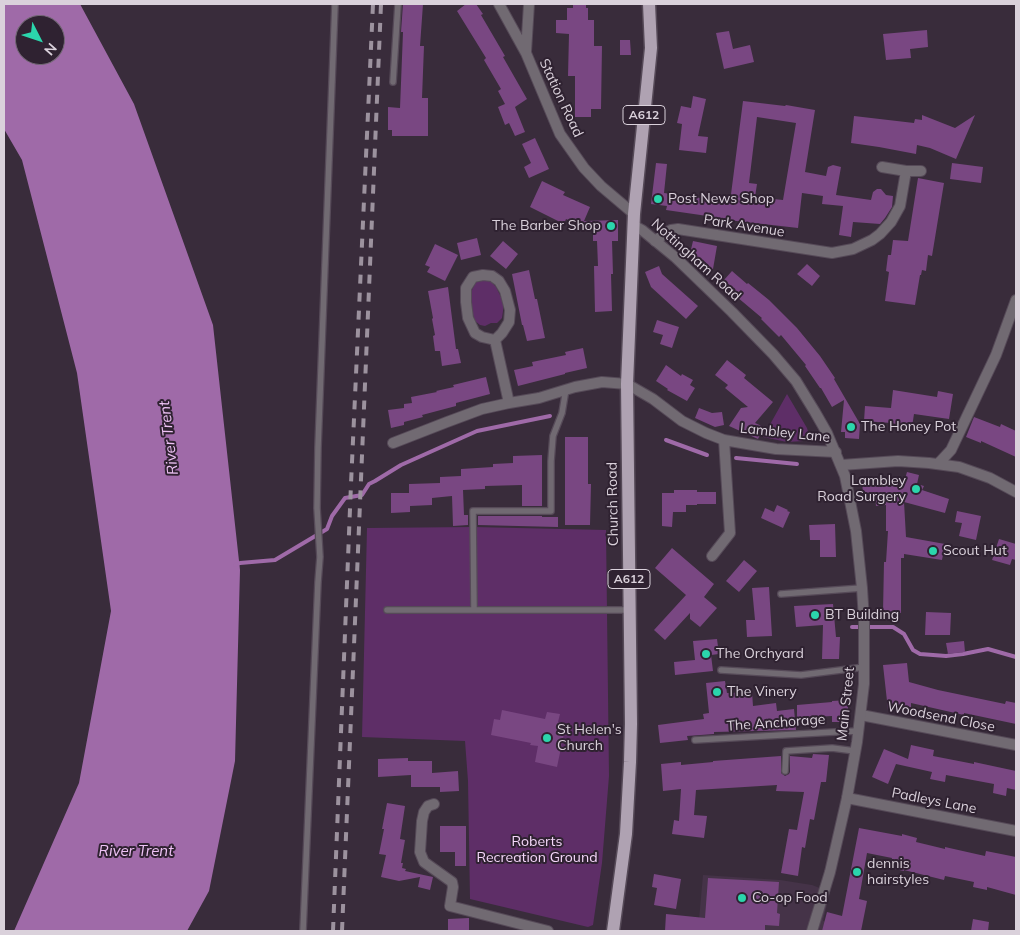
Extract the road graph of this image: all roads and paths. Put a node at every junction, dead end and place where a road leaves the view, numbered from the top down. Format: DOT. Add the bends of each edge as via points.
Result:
graph roads {
  1 [pos="335,4"];
  2 [pos="398,4"];
  3 [pos="499,4"];
  4 [pos="529,4"];
  5 [pos="649,4"];
  6 [pos="526,53"];
  7 [pos="393,82"];
  8 [pos="882,167"];
  9 [pos="906,171"];
  10 [pos="921,171"];
  11 [pos="633,220"];
  12 [pos="655,241"];
  13 [pos="1016,300"];
  14 [pos="494,340"];
  15 [pos="627,384"];
  16 [pos="566,389"];
  17 [pos="508,403"];
  18 [pos="724,440"];
  19 [pos="393,443"];
  20 [pos="836,452"];
  21 [pos="938,464"];
  22 [pos="841,465"];
  23 [pos="845,476"];
  24 [pos="1016,492"];
  25 [pos="712,556"];
  26 [pos="862,588"];
  27 [pos="781,594"];
  28 [pos="386,610"];
  29 [pos="474,610"];
  30 [pos="630,610"];
  31 [pos="865,667"];
  32 [pos="721,670"];
  33 [pos="861,715"];
  34 [pos="858,731"];
  35 [pos="695,740"];
  36 [pos="1016,745"];
  37 [pos="856,751"];
  38 [pos="785,771"];
  39 [pos="847,798"];
  40 [pos="434,804"];
  41 [pos="1016,831"];
  42 [pos="303,931"];
  43 [pos="548,931"];
  44 [pos="613,931"];
  45 [pos="812,931"];
  1 -- 42 [label="lane" via="317,508 320,545"];
  2 -- 7 [label="lane"];
  3 -- 6 [label="street, Station Road"];
  4 -- 6 [label="street"];
  5 -- 11 [label="main road, Nottingham Road / A612" via="651,48"];
  6 -- 11 [label="street, Station Road" via="560,134 584,168"];
  8 -- 9 [label="street"];
  9 -- 10 [label="street"];
  9 -- 12 [label="street, Park Avenue" via="900,206 892,222 872,240 854,248 832,254 678,229"];
  11 -- 12 [label="street, Nottingham Road"];
  11 -- 15 [label="main road, Church Road / A612"];
  12 -- 20 [label="street, Nottingham Road" via="773,354 796,382"];
  13 -- 21 [label="street" via="996,355 952,450"];
  14 -- 14 [label="street" via="475,333 468,318 466,288 473,276 492,276 505,291 510,310 509,322"];
  14 -- 17 [label="street"];
  15 -- 16 [label="street" via="602,382"];
  15 -- 18 [label="street, Lambley Lane" via="682,421"];
  15 -- 30 [label="main road, Church Road / A612"];
  16 -- 17 [label="street"];
  16 -- 29 [label="lane" via="562,413 553,436 551,511 473,510"];
  17 -- 19 [label="street"];
  18 -- 20 [label="street, Lambley Lane" via="776,449"];
  18 -- 25 [label="street" via="730,532"];
  20 -- 22 [label="street, Nottingham Road"];
  21 -- 22 [label="street" via="898,461"];
  21 -- 24 [label="street" via="972,471"];
  22 -- 23 [label="street, Nottingham Road"];
  23 -- 26 [label="street, Main Street" via="856,530"];
  26 -- 27 [label="lane"];
  26 -- 31 [label="street, Main Street"];
  28 -- 29 [label="lane"];
  29 -- 30 [label="lane"];
  30 -- 44 [label="main road, Church Road / A612" via="630,762 626,834"];
  31 -- 32 [label="lane" via="800,675"];
  31 -- 33 [label="street, Main Street"];
  33 -- 34 [label="street, Main Street"];
  33 -- 36 [label="street, Woodsend Close"];
  34 -- 35 [label="lane, The Anchorage"];
  34 -- 37 [label="street, Main Street"];
  37 -- 38 [label="lane" via="832,748 786,751"];
  37 -- 39 [label="street, Main Street"];
  39 -- 41 [label="street, Padleys Lane"];
  39 -- 45 [label="street, Main Street"];
  40 -- 43 [label="street" via="424,812 420,852 424,862 452,882 450,906"];
}
